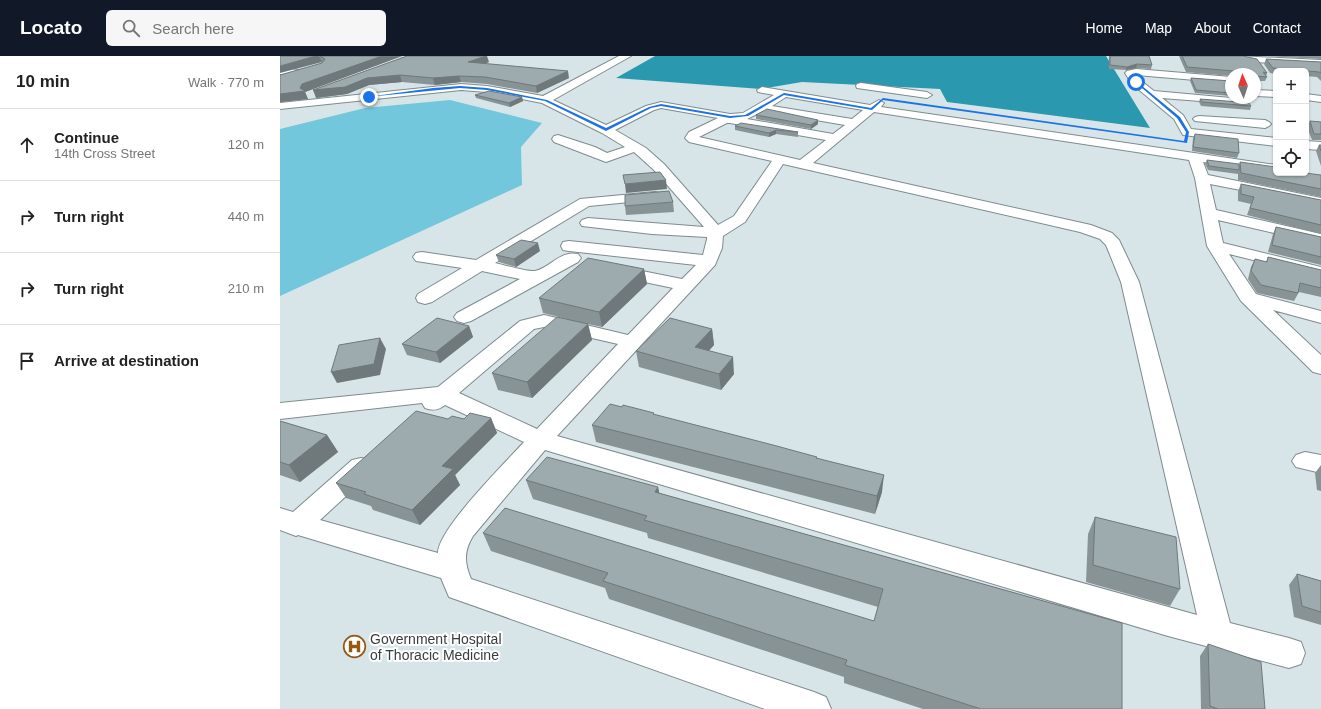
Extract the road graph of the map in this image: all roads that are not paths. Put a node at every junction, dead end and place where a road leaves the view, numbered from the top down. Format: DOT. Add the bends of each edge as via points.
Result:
graph roads {
  1 [pos="626,56"];
  2 [pos="1242,56"];
  3 [pos="1321,63"];
  4 [pos="280,71"];
  5 [pos="280,78"];
  6 [pos="1225,79"];
  7 [pos="1136,82"];
  8 [pos="861,86"];
  9 [pos="1225,89"];
  10 [pos="762,90"];
  11 [pos="784,90"];
  12 [pos="320,92"];
  13 [pos="1261,93"];
  14 [pos="1150,94"];
  15 [pos="1273,94"];
  16 [pos="1309,97"];
  17 [pos="881,99"];
  18 [pos="1321,99"];
  19 [pos="546,100"];
  20 [pos="928,100"];
  21 [pos="1225,100"];
  22 [pos="1163,105"];
  23 [pos="282,106"];
  24 [pos="761,107"];
  25 [pos="1244,111"];
  26 [pos="1179,117"];
  27 [pos="728,118"];
  28 [pos="855,124"];
  29 [pos="1265,124"];
  30 [pos="606,130"];
  31 [pos="837,138"];
  32 [pos="1184,138"];
  33 [pos="1245,138"];
  34 [pos="558,139"];
  35 [pos="1273,142"];
  36 [pos="1309,145"];
  37 [pos="1321,146"];
  38 [pos="635,148"];
  39 [pos="1189,158"];
  40 [pos="779,160"];
  41 [pos="1241,164"];
  42 [pos="802,166"];
  43 [pos="1273,169"];
  44 [pos="1202,178"];
  45 [pos="682,193"];
  46 [pos="1321,202"];
  47 [pos="1209,213"];
  48 [pos="588,222"];
  49 [pos="716,233"];
  50 [pos="1321,239"];
  51 [pos="1216,246"];
  52 [pos="422,257"];
  53 [pos="709,261"];
  54 [pos="481,266"];
  55 [pos="603,268"];
  56 [pos="1321,272"];
  57 [pos="537,277"];
  58 [pos="686,285"];
  59 [pos="1248,297"];
  60 [pos="425,298"];
  61 [pos="1321,316"];
  62 [pos="464,318"];
  63 [pos="634,342"];
  64 [pos="1321,367"];
  65 [pos="442,394"];
  66 [pos="280,411"];
  67 [pos="419,415"];
  68 [pos="540,440"];
  69 [pos="378,452"];
  70 [pos="288,522"];
  71 [pos="452,569"];
  72 [pos="1217,634"];
  73 [pos="1289,653"];
  74 [pos="814,709"];
  1 -- 19 [label="street"];
  2 -- 3 [label="street"];
  4 -- 5 [label="street" via="302,72"];
  6 -- 7 [label="street" via="1130,73"];
  7 -- 9 [label="street"];
  7 -- 14 [label="street"];
  8 -- 17 [label="street"];
  10 -- 11 [label="street"];
  11 -- 17 [label="street"];
  11 -- 24 [label="street"];
  12 -- 23 [label="street"];
  13 -- 15 [label="street"];
  14 -- 21 [label="street"];
  14 -- 22 [label="street"];
  16 -- 18 [label="street"];
  17 -- 20 [label="street"];
  17 -- 28 [label="street"];
  17 -- 39 [label="street"];
  19 -- 23 [label="street" via="487,89 460,87"];
  19 -- 30 [label="street"];
  22 -- 25 [label="street"];
  22 -- 26 [label="street"];
  24 -- 27 [label="street" via="746,116"];
  24 -- 28 [label="street"];
  26 -- 29 [label="street"];
  26 -- 32 [label="street"];
  27 -- 30 [label="street" via="661,105"];
  27 -- 31 [label="street"];
  27 -- 40 [label="street" via="691,138"];
  28 -- 31 [label="street"];
  30 -- 38 [label="street"];
  31 -- 42 [label="street"];
  32 -- 33 [label="street"];
  32 -- 39 [label="street"];
  33 -- 35 [label="street"];
  33 -- 41 [label="street"];
  34 -- 38 [label="street" via="606,158"];
  36 -- 37 [label="street"];
  38 -- 45 [label="street" via="659,167"];
  39 -- 41 [label="street"];
  39 -- 44 [label="street"];
  40 -- 42 [label="street"];
  40 -- 49 [label="street" via="740,219"];
  41 -- 43 [label="street"];
  42 -- 72 [label="street" via="1085,228 1106,236 1113,243 1130,282"];
  44 -- 46 [label="street"];
  44 -- 47 [label="street"];
  45 -- 49 [label="street"];
  45 -- 54 [label="street" via="585,202"];
  47 -- 50 [label="street"];
  47 -- 51 [label="street"];
  48 -- 49 [label="street"];
  49 -- 53 [label="street"];
  51 -- 56 [label="street"];
  51 -- 59 [label="street"];
  52 -- 54 [label="street"];
  53 -- 57 [label="street" via="570,252"];
  53 -- 58 [label="street"];
  54 -- 57 [label="street"];
  54 -- 60 [label="street"];
  55 -- 58 [label="street"];
  57 -- 62 [label="street"];
  58 -- 63 [label="street"];
  59 -- 61 [label="street"];
  59 -- 64 [label="street"];
  63 -- 65 [label="street" via="544,322 533,323 527,325"];
  63 -- 68 [label="street"];
  65 -- 66 [label="street"];
  65 -- 67 [label="street"];
  65 -- 68 [label="street"];
  68 -- 71 [label="street" via="463,528 452,547"];
  68 -- 72 [label="street"];
  69 -- 70 [label="street"];
  70 -- 71 [label="street"];
  71 -- 74 [label="street" via="460,588"];
  72 -- 73 [label="street"];
}
